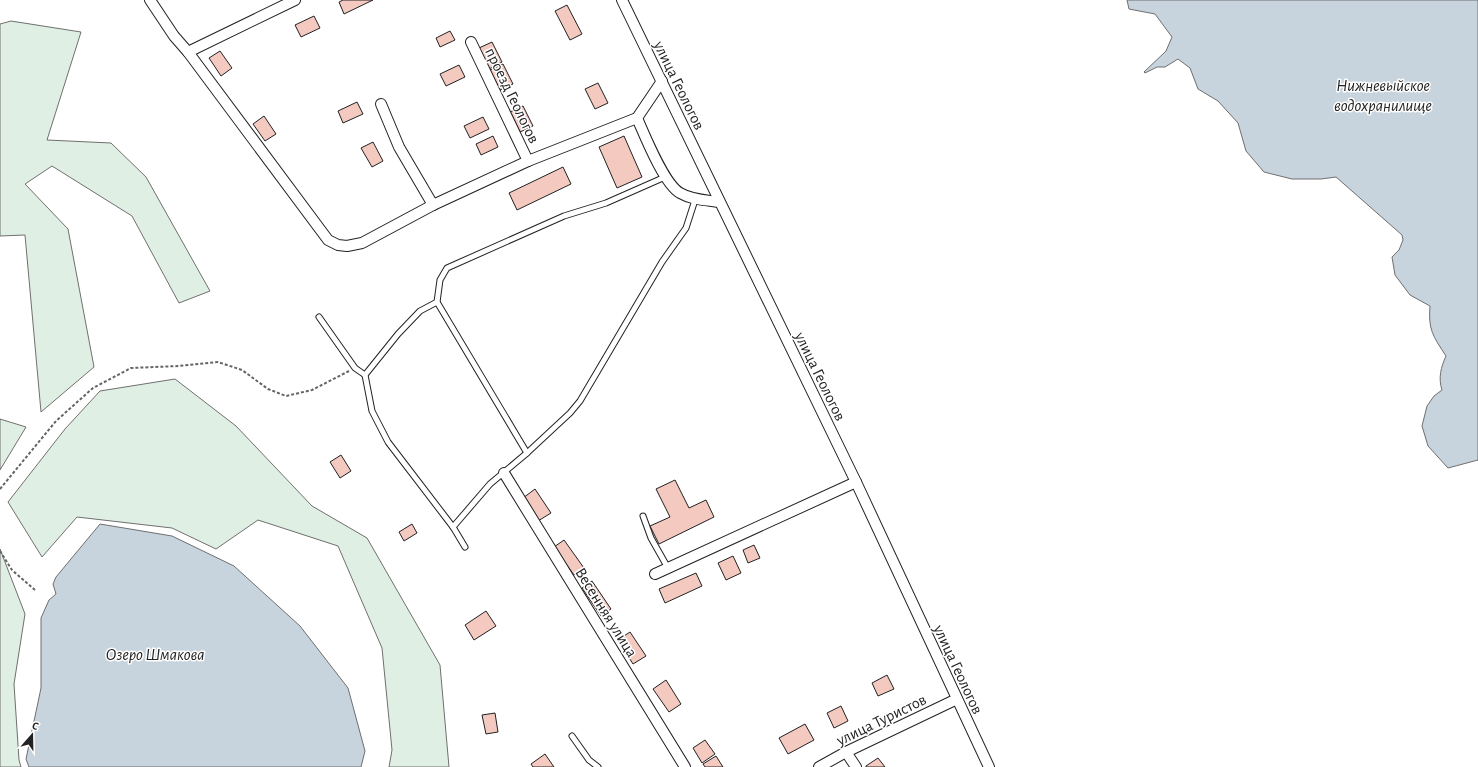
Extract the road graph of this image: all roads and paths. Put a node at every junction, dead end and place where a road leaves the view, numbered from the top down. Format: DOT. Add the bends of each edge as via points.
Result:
graph roads {
  1 [pos="150,0"];
  2 [pos="295,0"];
  3 [pos="622,0"];
  4 [pos="471,42"];
  5 [pos="188,52"];
  6 [pos="662,81"];
  7 [pos="381,104"];
  8 [pos="637,118"];
  9 [pos="528,161"];
  10 [pos="665,177"];
  11 [pos="695,200"];
  12 [pos="719,202"];
  13 [pos="433,205"];
  14 [pos="438,302"];
  15 [pos="319,317"];
  16 [pos="355,368"];
  17 [pos="364,374"];
  18 [pos="527,453"];
  19 [pos="504,473"];
  20 [pos="856,482"];
  21 [pos="0,489"];
  22 [pos="643,516"];
  23 [pos="453,527"];
  24 [pos="465,546"];
  25 [pos="0,551"];
  26 [pos="668,568"];
  27 [pos="655,574"];
  28 [pos="35,590"];
  29 [pos="957,700"];
  30 [pos="572,736"];
  31 [pos="846,752"];
  32 [pos="598,767"];
  33 [pos="685,767"];
  34 [pos="819,767"];
  35 [pos="856,767"];
  36 [pos="989,767"];
  1 -- 5 [label="street"];
  2 -- 5 [label="street"];
  3 -- 6 [label="street, улица Геологов"];
  4 -- 9 [label="street, проезд Геологов"];
  5 -- 13 [label="street" via="328,240 347,246 362,243"];
  6 -- 8 [label="street"];
  6 -- 12 [label="street, улица Геологов"];
  7 -- 13 [label="street" via="400,147"];
  8 -- 9 [label="street"];
  8 -- 10 [label="street"];
  9 -- 13 [label="street"];
  10 -- 11 [label="street" via="679,193"];
  10 -- 14 [label="lane" via="606,203 564,216 447,268 440,280"];
  11 -- 12 [label="street"];
  11 -- 18 [label="lane" via="686,228 662,262 580,401"];
  12 -- 20 [label="street, улица Геологов"];
  14 -- 17 [label="lane" via="420,311"];
  14 -- 18 [label="lane"];
  15 -- 16 [label="lane"];
  16 -- 17 [label="lane"];
  16 -- 21 [label="path" via="312,390 286,396 268,388 242,370 218,362 131,368 94,388 56,421"];
  17 -- 23 [label="lane" via="372,411 388,442"];
  18 -- 19 [label="lane"];
  19 -- 23 [label="lane" via="490,484"];
  19 -- 33 [label="street, Весенняя улица"];
  20 -- 26 [label="street"];
  20 -- 29 [label="street, улица Геологов"];
  22 -- 26 [label="lane" via="651,538"];
  23 -- 24 [label="lane"];
  25 -- 28 [label="path" via="12,570"];
  26 -- 27 [label="street"];
  29 -- 31 [label="street, улица Туристов"];
  29 -- 36 [label="street, улица Геологов"];
  30 -- 32 [label="lane" via="589,760"];
  31 -- 34 [label="street, улица Туристов"];
  31 -- 35 [label="street"];
}
